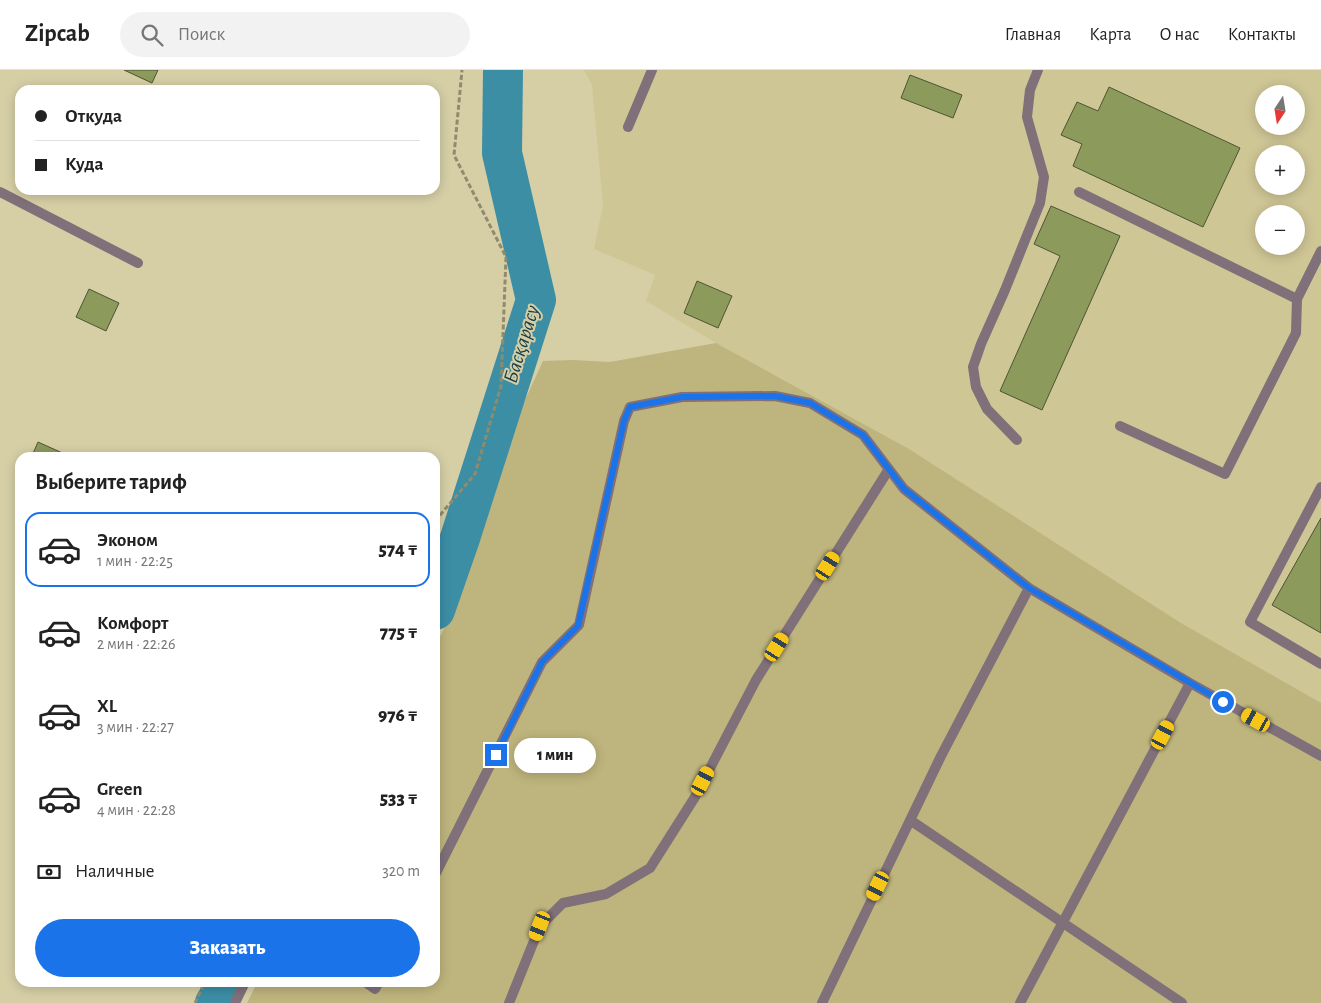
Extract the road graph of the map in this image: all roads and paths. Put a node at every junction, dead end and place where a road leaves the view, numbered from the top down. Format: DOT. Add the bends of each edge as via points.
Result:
graph roads {
  1 [pos="462,70"];
  2 [pos="652,70"];
  3 [pos="1038,70"];
  4 [pos="628,127"];
  5 [pos="0,192"];
  6 [pos="1079,192"];
  7 [pos="1321,251"];
  8 [pos="138,263"];
  9 [pos="1297,299"];
  10 [pos="1120,426"];
  11 [pos="1017,440"];
  12 [pos="889,469"];
  13 [pos="1321,487"];
  14 [pos="440,515"];
  15 [pos="1029,588"];
  16 [pos="1321,664"];
  17 [pos="1190,684"];
  18 [pos="1321,756"];
  19 [pos="910,820"];
  20 [pos="440,865"];
  21 [pos="1062,922"];
  22 [pos="203,987"];
  23 [pos="243,987"];
  24 [pos="196,1003"];
  25 [pos="235,1003"];
  26 [pos="509,1003"];
  27 [pos="822,1003"];
  28 [pos="1020,1003"];
  29 [pos="1182,1003"];
  1 -- 14 [label="path" via="454,156 506,257 502,386 475,474"];
  2 -- 4 [label="street"];
  3 -- 11 [label="street" via="1030,90 1027,117 1044,178 1040,203 973,367 976,387 987,410"];
  5 -- 8 [label="street"];
  6 -- 9 [label="street"];
  7 -- 9 [label="street"];
  9 -- 10 [label="street" via="1296,333 1225,474"];
  12 -- 15 [label="street" via="904,489"];
  12 -- 20 [label="street" via="863,435 810,403 775,396 682,397 630,407 624,421 578,626 542,662"];
  12 -- 26 [label="street" via="756,680 695,798 650,868 606,894 563,903 540,926"];
  13 -- 16 [label="street" via="1250,622"];
  15 -- 17 [label="street"];
  15 -- 19 [label="street"];
  17 -- 18 [label="street"];
  17 -- 21 [label="street"];
  19 -- 21 [label="street"];
  19 -- 27 [label="street"];
  21 -- 28 [label="street"];
  21 -- 29 [label="street"];
  22 -- 24 [label="path"];
  23 -- 25 [label="street"];
}
